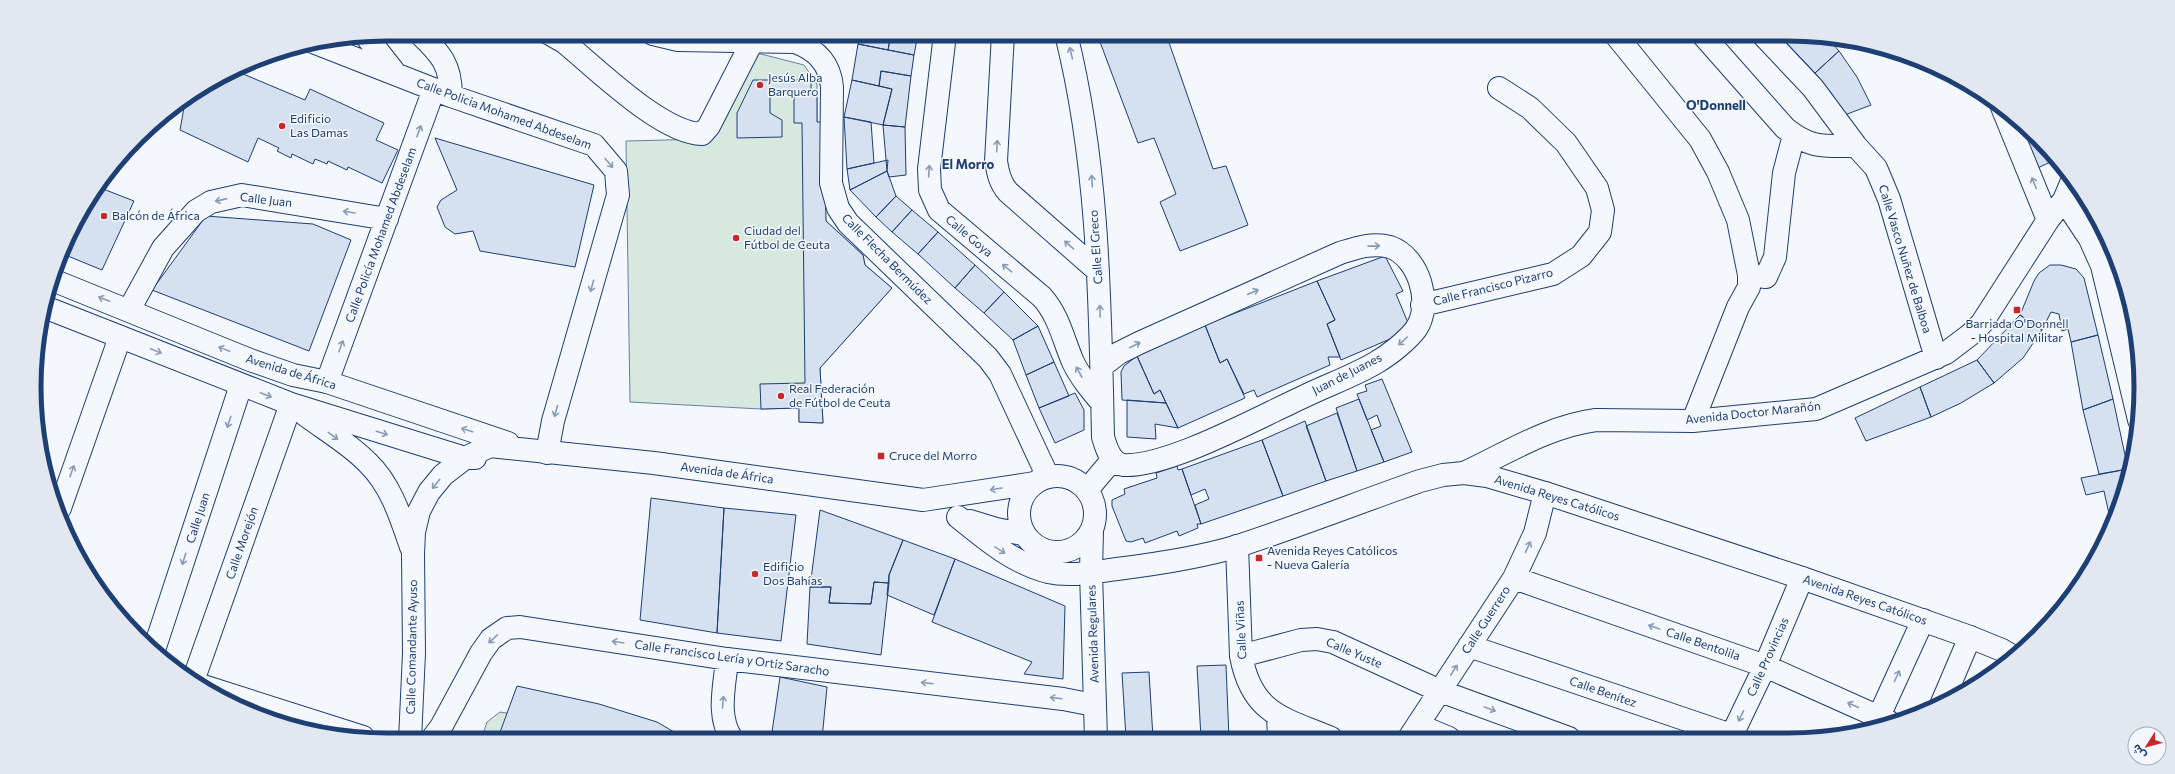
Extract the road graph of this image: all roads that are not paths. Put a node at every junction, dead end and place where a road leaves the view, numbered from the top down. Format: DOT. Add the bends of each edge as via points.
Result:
graph roads {
  1 [pos="428,41"];
  2 [pos="561,41"];
  3 [pos="715,41"];
  4 [pos="944,41"];
  5 [pos="1003,41"];
  6 [pos="1068,41"];
  7 [pos="1621,41"];
  8 [pos="1708,41"];
  9 [pos="1769,41"];
  10 [pos="370,42"];
  11 [pos="752,42"];
  12 [pos="326,47"];
  13 [pos="395,73"];
  14 [pos="1498,88"];
  15 [pos="442,92"];
  16 [pos="2007,119"];
  17 [pos="1794,135"];
  18 [pos="1856,146"];
  19 [pos="2068,190"];
  20 [pos="387,219"];
  21 [pos="2048,220"];
  22 [pos="1098,271"];
  23 [pos="1749,275"];
  24 [pos="57,282"];
  25 [pos="1422,304"];
  26 [pos="50,309"];
  27 [pos="129,310"];
  28 [pos="120,337"];
  29 [pos="1936,358"];
  30 [pos="1102,366"];
  31 [pos="327,382"];
  32 [pos="241,385"];
  33 [pos="2134,397"];
  34 [pos="1102,403"];
  35 [pos="291,404"];
  36 [pos="1693,421"];
  37 [pos="539,452"];
  38 [pos="465,458"];
  39 [pos="1113,459"];
  40 [pos="1464,473"];
  41 [pos="1042,480"];
  42 [pos="1087,490"];
  43 [pos="1545,493"];
  44 [pos="923,500"];
  45 [pos="61,504"];
  46 [pos="958,517"];
  47 [pos="1092,530"];
  48 [pos="1029,540"];
  49 [pos="1237,546"];
  50 [pos="413,554"];
  51 [pos="1132,567"];
  52 [pos="1091,572"];
  53 [pos="1063,575"];
  54 [pos="1514,578"];
  55 [pos="1802,578"];
  56 [pos="1923,620"];
  57 [pos="1970,637"];
  58 [pos="156,644"];
  59 [pos="1469,646"];
  60 [pos="2008,654"];
  61 [pos="1241,656"];
  62 [pos="727,659"];
  63 [pos="1766,666"];
  64 [pos="195,675"];
  65 [pos="1440,691"];
  66 [pos="228,694"];
  67 [pos="1945,695"];
  68 [pos="1094,705"];
  69 [pos="1278,716"];
  70 [pos="1880,720"];
  71 [pos="1881,720"];
  72 [pos="337,729"];
  73 [pos="1413,731"];
  74 [pos="410,733"];
  75 [pos="436,733"];
  76 [pos="728,733"];
  77 [pos="1096,733"];
  78 [pos="1279,733"];
  79 [pos="1319,733"];
  80 [pos="1423,733"];
  81 [pos="1555,733"];
  82 [pos="1721,733"];
  83 [pos="1735,733"];
  1 -- 15 [label="street" via="447,67 451,80"];
  2 -- 11 [label="street" via="646,109 690,134 702,134 709,126"];
  3 -- 11 [label="street, Calle Flecha Bermúdez"];
  34 -- 4 [label="street, Calle Goya, one-way" via="1082,377 1050,306 947,218 934,201 928,180"];
  22 -- 5 [label="street, one-way" via="1002,185 996,161"];
  22 -- 6 [label="street, Calle El Greco, one-way" via="1086,128"];
  7 -- 23 [label="street" via="1700,139 1738,220"];
  8 -- 17 [label="street"];
  9 -- 18 [label="street, Calle Vasco Nuñez de Balboa" via="1813,88"];
  10 -- 13 [label="street"];
  11 -- 41 [label="street, Calle Flecha Bermúdez" via="795,42 806,46 824,62 831,83 831,183 838,208 848,223 988,358 1000,374"];
  12 -- 13 [label="street, Calle Policia Mohamed Abdeselam"];
  13 -- 15 [label="street, Calle Policia Mohamed Abdeselam"];
  14 -- 25 [label="street, Calle Francisco Pizarro" via="1530,108 1566,143 1597,188 1603,210 1600,232 1581,256 1553,274"];
  20 -- 15 [label="street, Calle Policía Mohamed Abdeselam, one-way"];
  15 -- 37 [label="street, Calle Policia Mohamed Abdeselam, one-way" via="594,145 616,171 618,195 553,421"];
  21 -- 16 [label="street, one-way"];
  17 -- 18 [label="street" via="1815,146"];
  17 -- 23 [label="street" via="1784,173 1775,257 1766,277"];
  18 -- 29 [label="street, Calle Vasco Nuñez de Balboa" via="1876,168 1889,199"];
  19 -- 21 [label="street, Avenida Doctor Marañón"];
  19 -- 33 [label="street" via="2102,266"];
  20 -- 27 [label="street, Calle Juan, one-way" via="242,195 211,202 196,211 163,248"];
  31 -- 20 [label="street, Calle Policía Mohamed Abdeselam, one-way"];
  21 -- 29 [label="street, Avenida Doctor Marañón" via="1982,323 1959,344"];
  30 -- 22 [label="street, Calle El Greco, one-way"];
  23 -- 36 [label="street" via="1749,287 1738,307"];
  27 -- 24 [label="street, Avenida de África, one-way"];
  30 -- 25 [label="street, Juan de Juanes, one-way" via="1139,343 1358,247 1390,247 1402,254 1414,267 1422,289"];
  25 -- 39 [label="street, Juan de Juanes, one-way" via="1421,318 1415,329 1377,362 1203,444 1159,459 1138,463 1122,465"];
  26 -- 28 [label="street"];
  31 -- 27 [label="street, Avenida de África, one-way" via="293,375 250,360"];
  28 -- 32 [label="street, one-way"];
  45 -- 28 [label="street, one-way"];
  29 -- 36 [label="street, Avenida Doctor Marañón" via="1816,409"];
  30 -- 34 [label="street, Calle El Greco"];
  37 -- 31 [label="street, Avenida de África, one-way"];
  32 -- 35 [label="street, one-way"];
  32 -- 58 [label="street, Calle Juan, one-way"];
  34 -- 39 [label="street, Calle El Greco" via="1103,437 1107,451"];
  35 -- 38 [label="street, one-way"];
  35 -- 50 [label="street, Calle Comandante Ayuso, one-way" via="368,463 385,486 401,516"];
  35 -- 64 [label="street, Calle Morejón"];
  36 -- 40 [label="street, Avenida Doctor Marañón" via="1582,422 1557,429"];
  37 -- 38 [label="street, Avenida de África" via="490,446"];
  37 -- 44 [label="street, Avenida de África" via="654,464"];
  38 -- 50 [label="street, Calle Comandante Ayuso, one-way" via="443,475 419,511 414,532"];
  39 -- 42 [label="street"];
  40 -- 43 [label="street, Avenida Reyes Católicos" via="1487,476"];
  40 -- 49 [label="street, Avenida Reyes Católicos" via="1420,481"];
  41 -- 42 [label="street" via="1062,476 1076,481"];
  41 -- 44 [label="street, Avenida de África, one-way"];
  41 -- 48 [label="street" via="1025,492 1019,505 1019,520"];
  42 -- 47 [label="street" via="1094,502 1096,516"];
  54 -- 43 [label="street, Calle Guerrero, one-way" via="1535,534"];
  43 -- 55 [label="street, Avenida Reyes Católicos"];
  44 -- 46 [label="street, Avenida de África"];
  46 -- 48 [label="street, Avenida de África"];
  46 -- 53 [label="street, Avenida Reyes Católicos, one-way" via="1000,550 1046,572"];
  47 -- 48 [label="street" via="1082,544 1067,552 1050,552"];
  47 -- 51 [label="street" via="1111,559"];
  47 -- 52 [label="street, Avenida Regulares"];
  48 -- 53 [label="street" via="1049,565"];
  49 -- 51 [label="street, Avenida Reyes Católicos" via="1153,565"];
  49 -- 61 [label="street, Calle Viñas"];
  50 -- 74 [label="street, Calle Comandante Ayuso" via="414,653"];
  51 -- 52 [label="street, Avenida Reyes Católicos"];
  52 -- 53 [label="street, Avenida Reyes Católicos"];
  52 -- 68 [label="street, Avenida Regulares"];
  54 -- 59 [label="street, Calle Guerrero"];
  63 -- 54 [label="street, Calle Bentolila, one-way"];
  55 -- 56 [label="street, Avenida Reyes Católicos"];
  55 -- 63 [label="street, Calle Provincias"];
  56 -- 57 [label="street, Avenida Reyes Católicos"];
  71 -- 56 [label="street, one-way"];
  57 -- 60 [label="street, Avenida Reyes Católicos"];
  57 -- 67 [label="street"];
  65 -- 59 [label="street, Calle Guerrero, one-way"];
  59 -- 82 [label="street, Calle Benítez"];
  61 -- 65 [label="street, Calle Yuste" via="1301,640 1317,639 1333,642"];
  61 -- 69 [label="street, Calle Viñas" via="1244,673 1259,701"];
  68 -- 62 [label="street, Calle Francisco Lería y Ortiz Saracho, one-way" via="1063,699"];
  62 -- 75 [label="street, Calle Francisco Lería y Ortiz Saracho, one-way" via="520,627 507,628 491,639 481,653"];
  76 -- 62 [label="street, one-way" via="722,709"];
  70 -- 63 [label="street, Calle Bentolila, one-way"];
  63 -- 83 [label="street, Calle Provincias, one-way"];
  65 -- 73 [label="street, Calle Guerrero"];
  65 -- 81 [label="street, Calle Yuste, one-way"];
  66 -- 72 [label="street"];
  68 -- 77 [label="street, Avenida Regulares"];
  69 -- 78 [label="street"];
  69 -- 79 [label="street, Calle Viñas"];
  73 -- 80 [label="street"];
}
